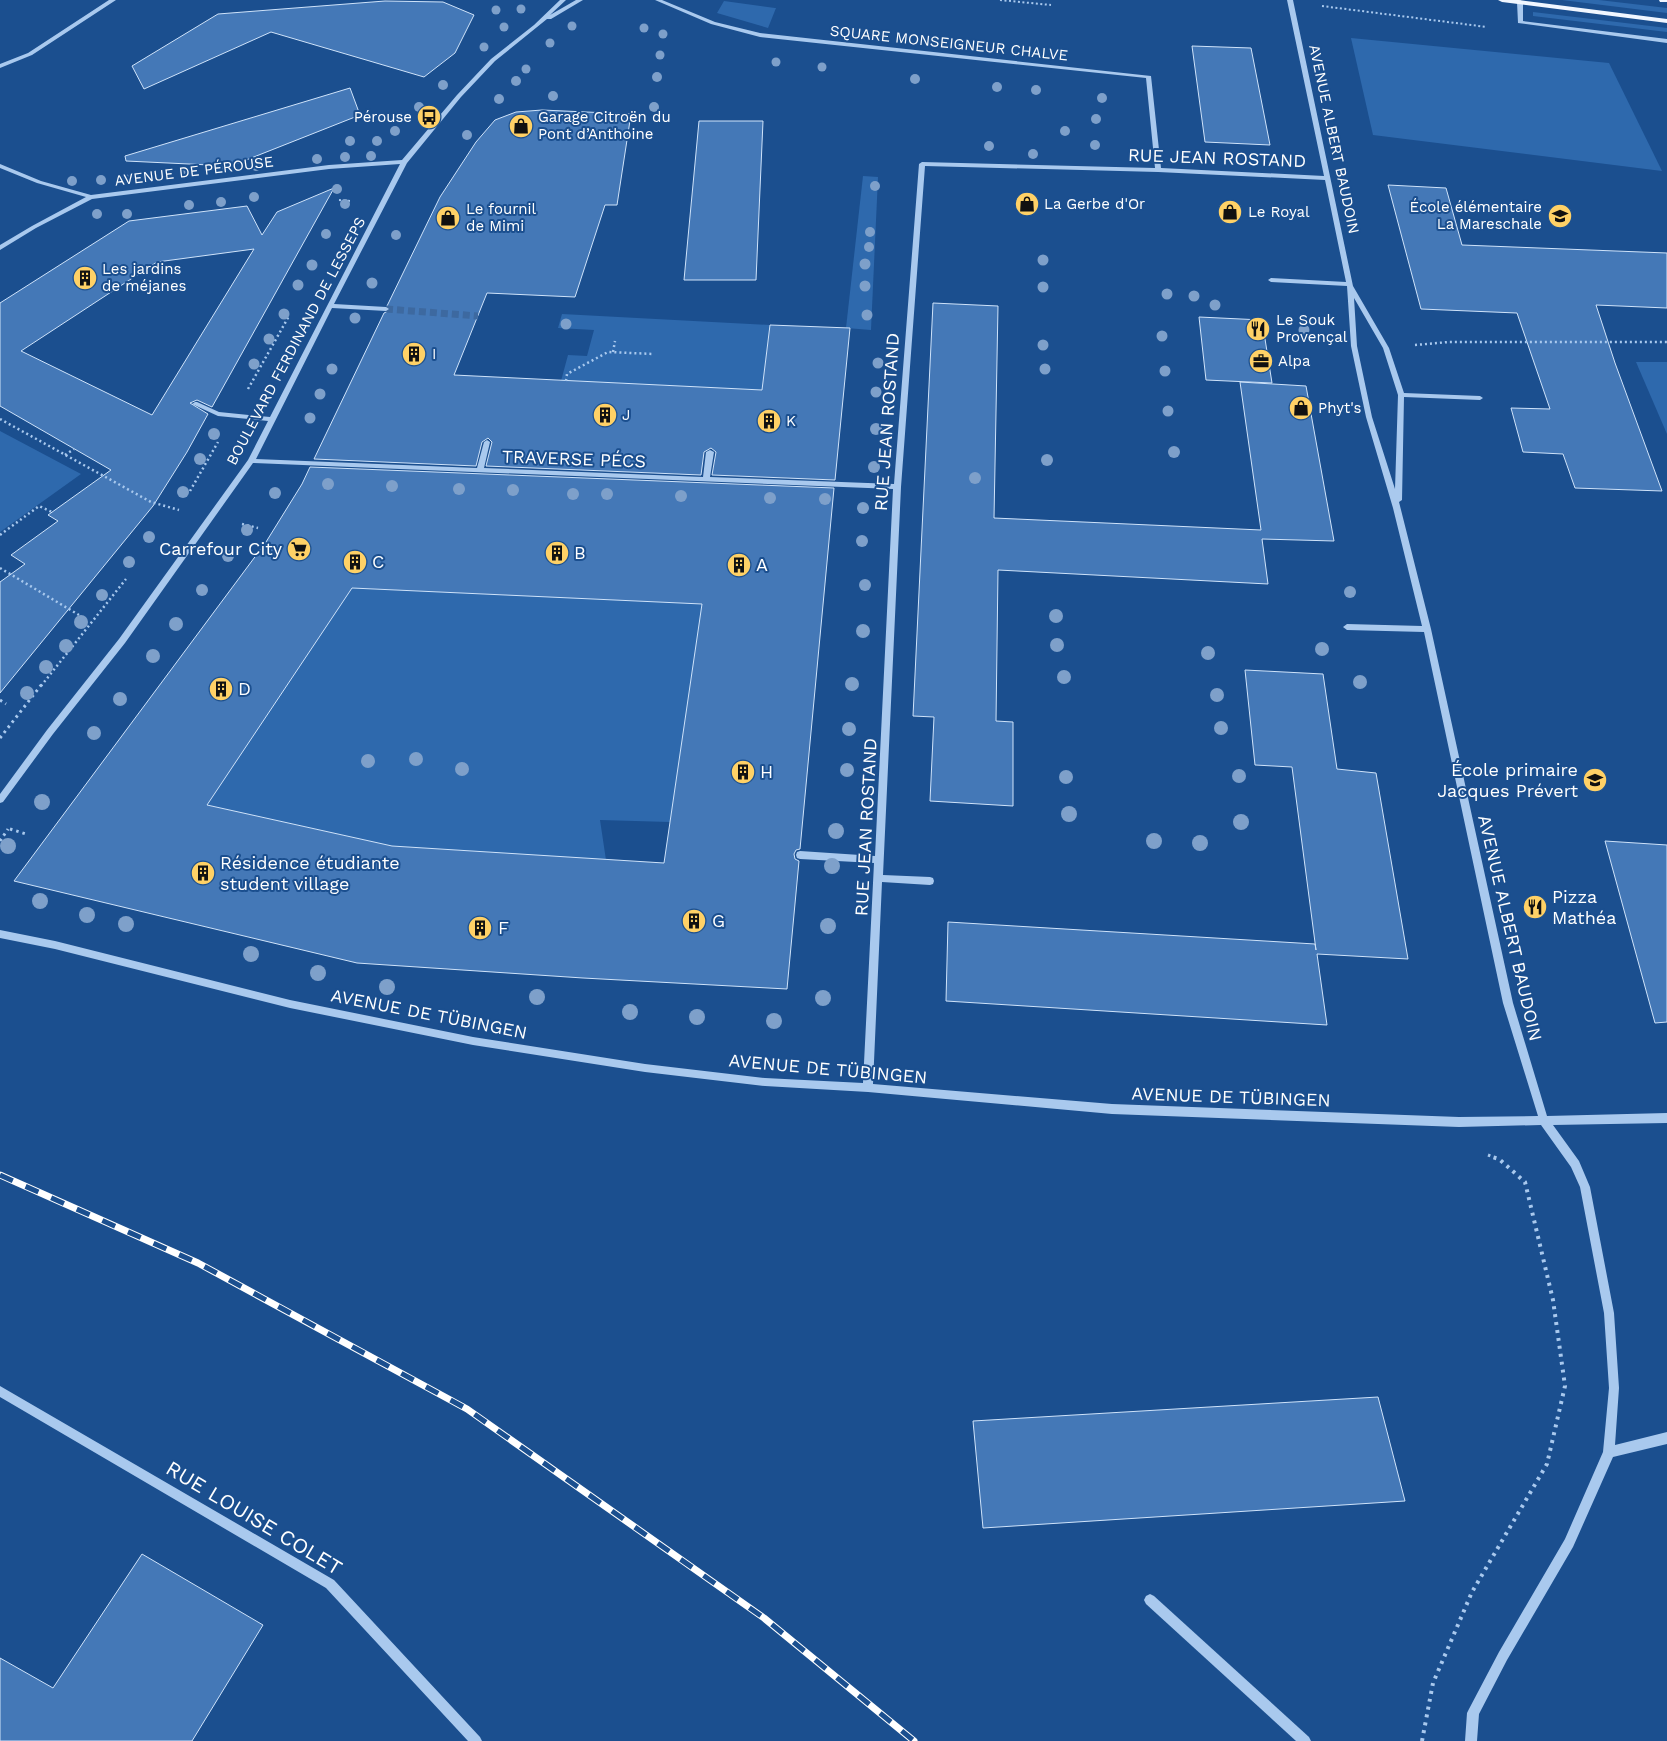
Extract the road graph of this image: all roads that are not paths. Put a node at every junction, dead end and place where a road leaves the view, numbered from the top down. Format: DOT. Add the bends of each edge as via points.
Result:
graph roads {
  1 [pos="113,0"];
  2 [pos="563,0"];
  3 [pos="580,0"];
  4 [pos="658,0"];
  5 [pos="1290,0"];
  6 [pos="1502,0"];
  7 [pos="1663,0"];
  8 [pos="1667,0"];
  9 [pos="1520,2"];
  10 [pos="1667,21"];
  11 [pos="536,26"];
  12 [pos="1667,41"];
  13 [pos="0,66"];
  14 [pos="404,162"];
  15 [pos="0,166"];
  16 [pos="1158,170"];
  17 [pos="1327,178"];
  18 [pos="91,197"];
  19 [pos="0,248"];
  20 [pos="1271,280"];
  21 [pos="1350,284"];
  22 [pos="330,306"];
  23 [pos="386,310"];
  24 [pos="1400,395"];
  25 [pos="1480,398"];
  26 [pos="195,404"];
  27 [pos="272,419"];
  28 [pos="487,442"];
  29 [pos="710,452"];
  30 [pos="251,460"];
  31 [pos="480,470"];
  32 [pos="706,479"];
  33 [pos="897,486"];
  34 [pos="1397,508"];
  35 [pos="1347,627"];
  36 [pos="1426,629"];
  37 [pos="0,800"];
  38 [pos="800,855"];
  39 [pos="879,860"];
  40 [pos="878,878"];
  41 [pos="930,881"];
  42 [pos="0,934"];
  43 [pos="868,1088"];
  44 [pos="1667,1118"];
  45 [pos="1544,1121"];
  46 [pos="0,1391"];
  47 [pos="1667,1438"];
  48 [pos="1609,1452"];
  49 [pos="1150,1600"];
  50 [pos="476,1741"];
  51 [pos="1305,1741"];
  52 [pos="1471,1741"];
  1 -- 13 [label="street" via="30,54"];
  2 -- 11 [label="street, BOULEVARD FERDINAND DE LESSEPS"];
  3 -- 11 [label="street, BOULEVARD FERDINAND DE LESSEPS"];
  4 -- 16 [label="street, SQUARE MONSEIGNEUR CHALVE" via="713,23 760,35 1149,77"];
  5 -- 17 [label="street, AVENUE ALBERT BAUDOIN"];
  6 -- 9 [label="main road"];
  7 -- 8 [label="main road"];
  9 -- 10 [label="main road"];
  9 -- 12 [label="street" via="1520,22"];
  11 -- 14 [label="street, BOULEVARD FERDINAND DE LESSEPS" via="493,60"];
  14 -- 18 [label="street, AVENUE DE PÉROUSE" via="329,166"];
  14 -- 22 [label="street, BOULEVARD FERDINAND DE LESSEPS"];
  15 -- 18 [label="street" via="39,182"];
  16 -- 17 [label="street, RUE JEAN ROSTAND"];
  16 -- 33 [label="street, RUE JEAN ROSTAND" via="922,164"];
  17 -- 21 [label="street, AVENUE ALBERT BAUDOIN"];
  18 -- 19 [label="street, AVENUE DE PÉROUSE"];
  20 -- 21 [label="street"];
  21 -- 24 [label="street, AVENUE ALBERT BAUDOIN" via="1386,348"];
  21 -- 34 [label="street, AVENUE ALBERT BAUDOIN" via="1354,346 1369,417"];
  22 -- 23 [label="street"];
  22 -- 27 [label="street, BOULEVARD FERDINAND DE LESSEPS"];
  24 -- 25 [label="street"];
  24 -- 34 [label="street, AVENUE ALBERT BAUDOIN"];
  26 -- 27 [label="street" via="218,414"];
  27 -- 30 [label="street, BOULEVARD FERDINAND DE LESSEPS"];
  28 -- 31 [label="street"];
  29 -- 32 [label="street"];
  30 -- 31 [label="street, TRAVERSE PÉCS"];
  30 -- 37 [label="street, BOULEVARD FERDINAND DE LESSEPS" via="115,650"];
  31 -- 32 [label="street, TRAVERSE PÉCS"];
  32 -- 33 [label="street, TRAVERSE PÉCS"];
  33 -- 39 [label="street, RUE JEAN ROSTAND"];
  34 -- 36 [label="street, AVENUE ALBERT BAUDOIN"];
  35 -- 36 [label="street"];
  36 -- 45 [label="street, AVENUE ALBERT BAUDOIN" via="1508,1003"];
  38 -- 39 [label="street"];
  39 -- 40 [label="street, RUE JEAN ROSTAND"];
  40 -- 41 [label="street"];
  40 -- 43 [label="street, RUE JEAN ROSTAND"];
  42 -- 43 [label="street, AVENUE DE TÜBINGEN" via="290,1004 473,1041 645,1068 765,1082"];
  43 -- 45 [label="street, AVENUE DE TÜBINGEN" via="1112,1110 1458,1122"];
  44 -- 45 [label="street, AVENUE DE TÜBINGEN"];
  45 -- 48 [label="street, AVENUE ALBERT BAUDOIN" via="1575,1164 1585,1187 1608,1303 1614,1388"];
  46 -- 50 [label="street, RUE LOUISE COLET" via="330,1584"];
  47 -- 48 [label="street"];
  48 -- 52 [label="street, AVENUE ALBERT BAUDOIN" via="1569,1542 1473,1713"];
  49 -- 51 [label="street"];
}
